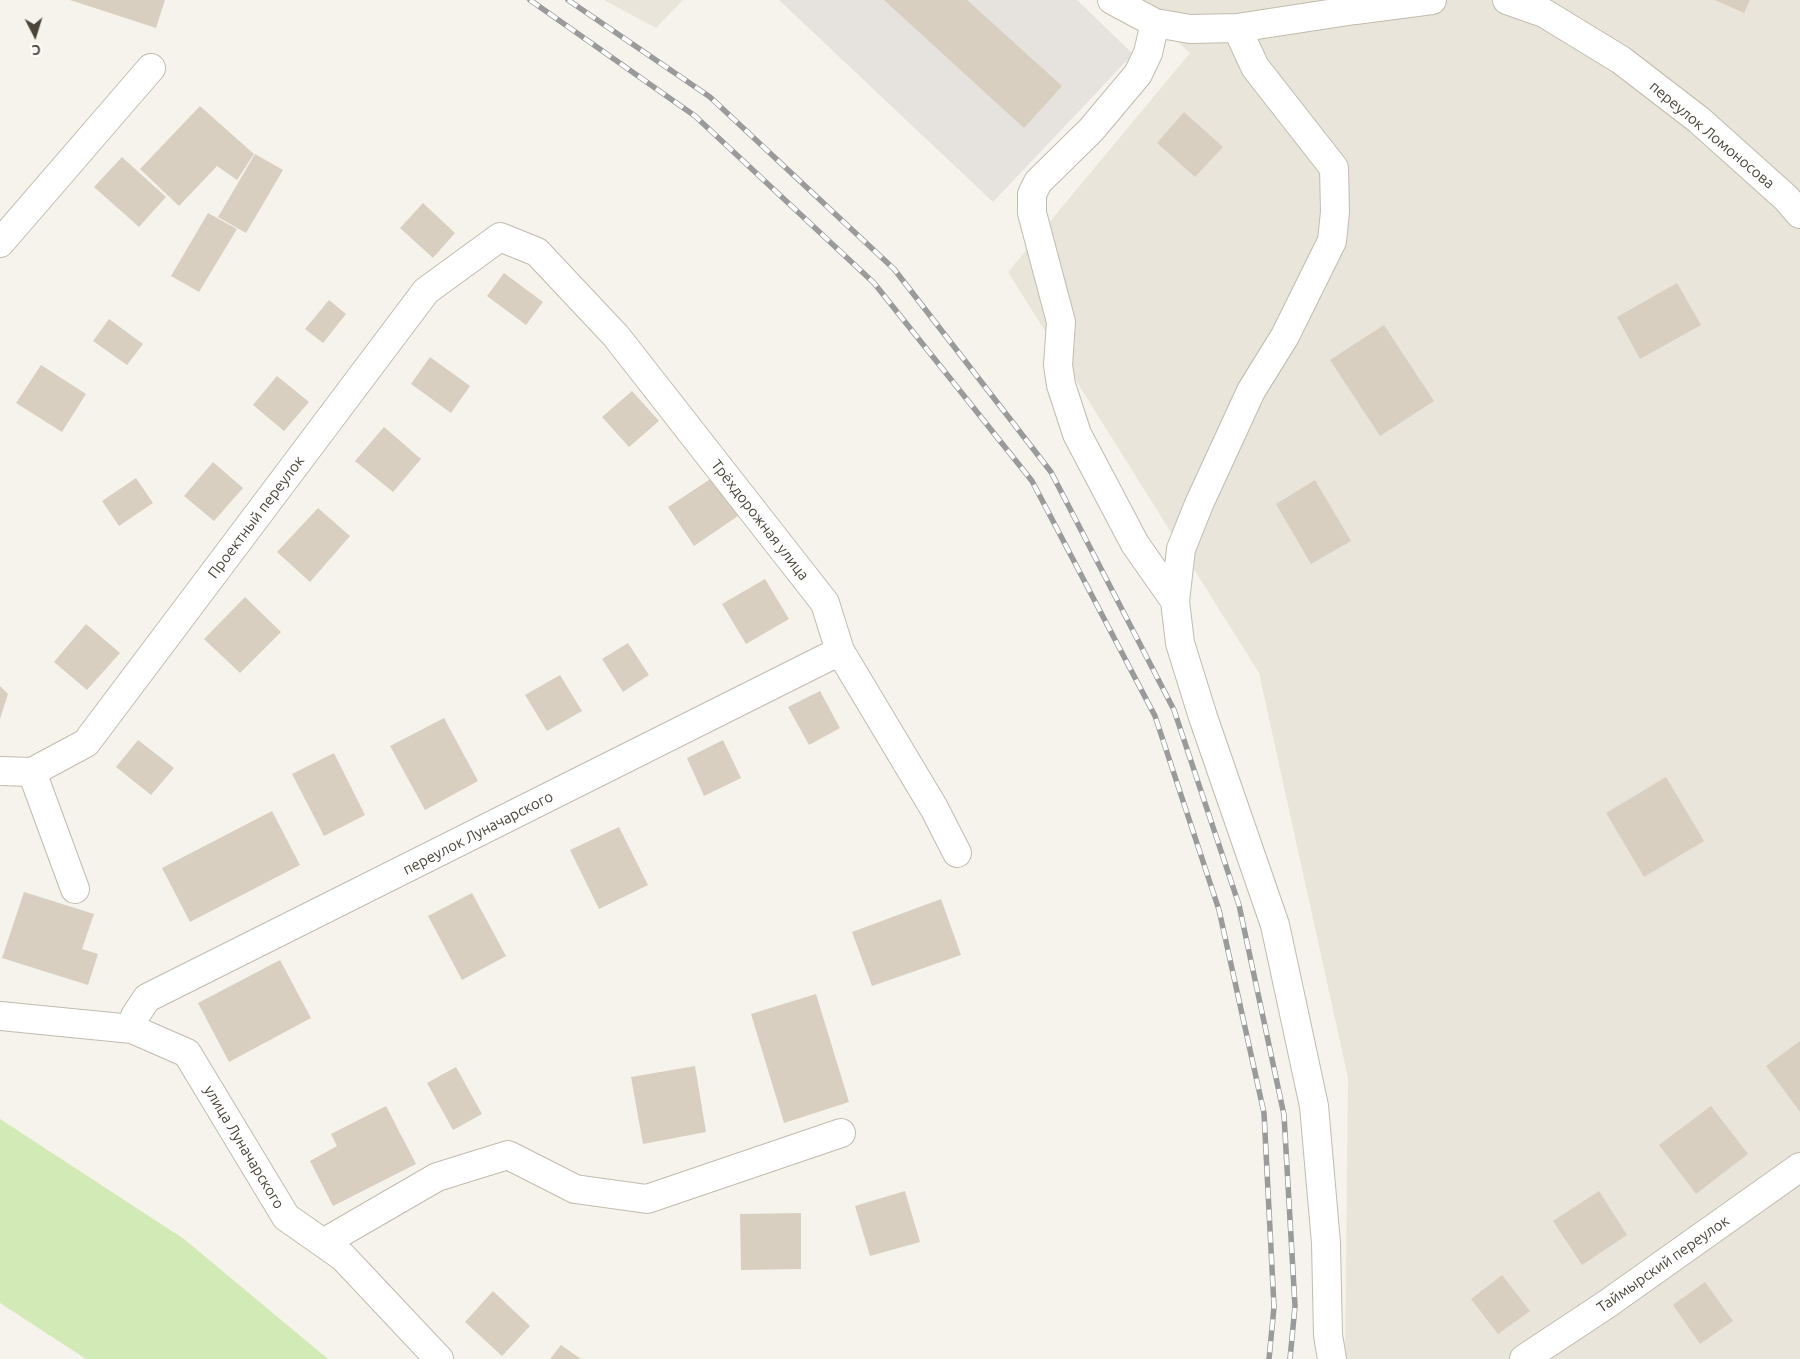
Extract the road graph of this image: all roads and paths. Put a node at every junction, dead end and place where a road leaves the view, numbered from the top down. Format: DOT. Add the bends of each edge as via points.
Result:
graph roads {
  1 [pos="1112,0"];
  2 [pos="1432,0"];
  3 [pos="1507,0"];
  4 [pos="1155,23"];
  5 [pos="1237,28"];
  6 [pos="151,68"];
  7 [pos="1800,214"];
  8 [pos="500,236"];
  9 [pos="0,243"];
  10 [pos="1175,601"];
  11 [pos="840,651"];
  12 [pos="0,771"];
  13 [pos="32,772"];
  14 [pos="957,853"];
  15 [pos="75,889"];
  16 [pos="0,1016"];
  17 [pos="132,1029"];
  18 [pos="841,1133"];
  19 [pos="1800,1167"];
  20 [pos="323,1243"];
  21 [pos="439,1359"];
  22 [pos="1332,1359"];
  23 [pos="1524,1359"];
  1 -- 4 [label="street"];
  2 -- 5 [label="street"];
  3 -- 7 [label="street, переулок Ломоносова" via="1544,13 1621,60 1698,120"];
  4 -- 5 [label="street" via="1190,29"];
  4 -- 10 [label="street" via="1148,53 1138,74 1091,130 1038,182 1032,194 1032,213 1061,322 1058,365 1077,434 1135,544"];
  5 -- 10 [label="street" via="1255,67 1334,168 1332,241 1285,336 1251,391 1199,504 1181,549"];
  6 -- 9 [label="street"];
  8 -- 11 [label="street, Трёхдорожная улица" via="537,252 616,336 825,603"];
  8 -- 13 [label="street, Проектный переулок" via="426,291 86,744"];
  10 -- 22 [label="street" via="1180,643 1275,925 1314,1106"];
  11 -- 14 [label="street, Трёхдорожная улица" via="934,808"];
  11 -- 17 [label="street, переулок Луначарского" via="147,998 135,1016"];
  12 -- 13 [label="street, Проектный переулок"];
  13 -- 15 [label="street"];
  16 -- 17 [label="street, улица Луначарского"];
  17 -- 20 [label="street, улица Луначарского" via="187,1053 286,1217"];
  18 -- 20 [label="street" via="647,1199 575,1189 508,1155 437,1177"];
  19 -- 23 [label="street, Таймырский переулок"];
  20 -- 21 [label="street, улица Луначарского" via="343,1257"];
}
